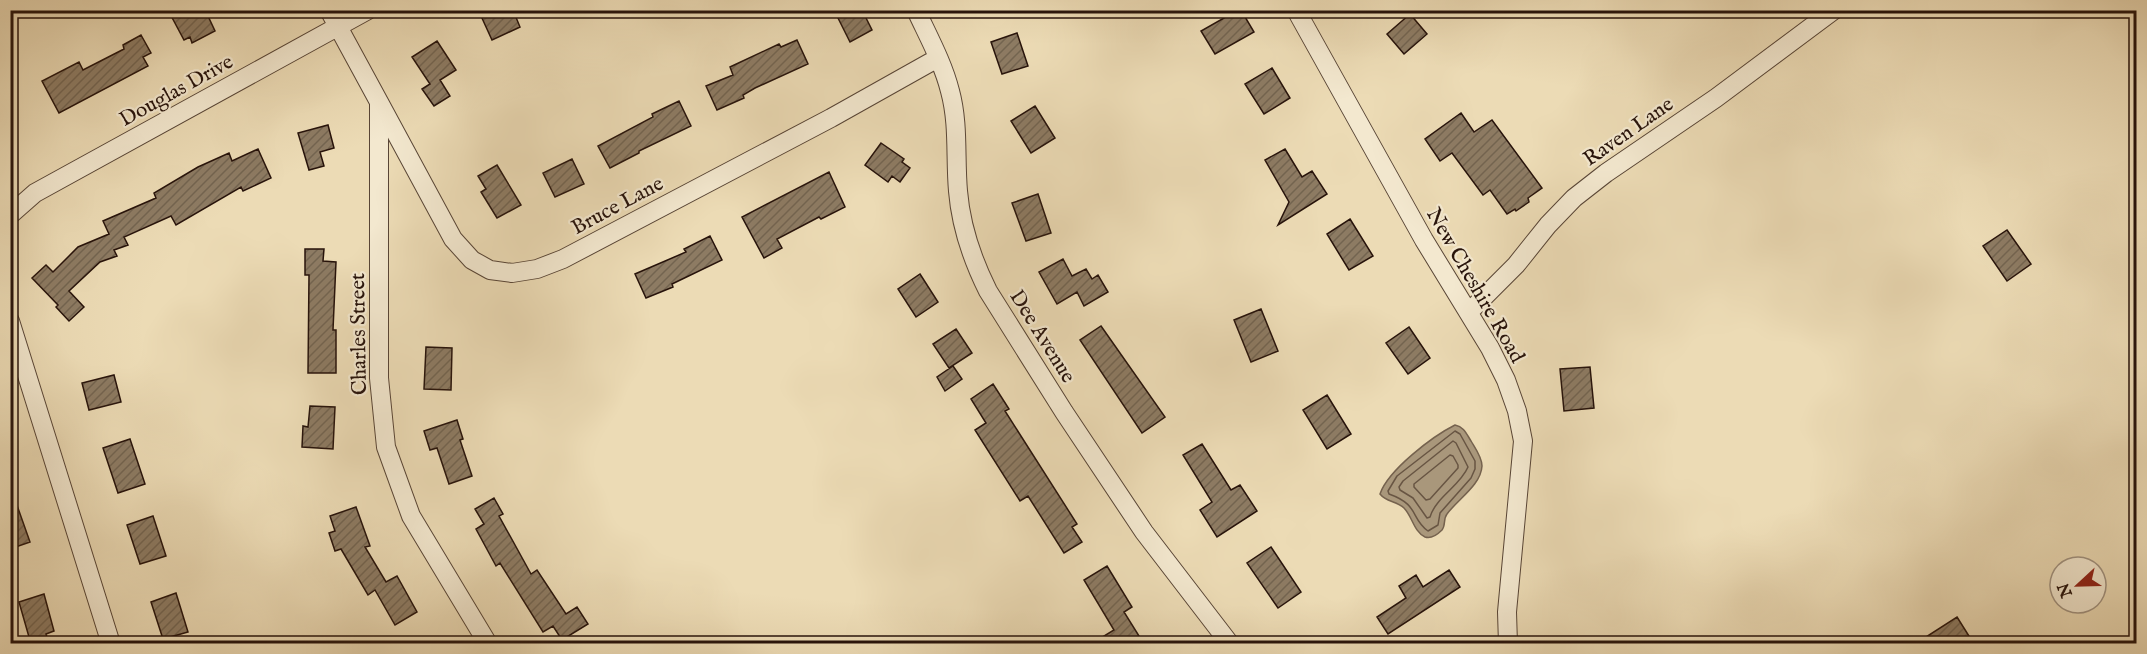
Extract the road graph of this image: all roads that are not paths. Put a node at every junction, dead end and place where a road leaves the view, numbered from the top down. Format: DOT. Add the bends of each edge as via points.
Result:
graph roads {
  1 [pos="329,10"];
  2 [pos="368,10"];
  3 [pos="916,10"];
  4 [pos="1296,10"];
  5 [pos="1834,10"];
  6 [pos="338,27"];
  7 [pos="938,58"];
  8 [pos="379,102"];
  9 [pos="10,215"];
  10 [pos="1469,312"];
  11 [pos="10,321"];
  12 [pos="111,644"];
  13 [pos="488,644"];
  14 [pos="1230,644"];
  15 [pos="1508,644"];
  1 -- 6 [label="street, Charles Street"];
  2 -- 6 [label="street, Douglas Drive"];
  3 -- 7 [label="street, Dee Avenue"];
  4 -- 10 [label="street, New Cheshire Road" via="1424,240"];
  5 -- 10 [label="street, Raven Lane" via="1574,198"];
  6 -- 8 [label="street, Charles Street"];
  6 -- 9 [label="street, Douglas Drive" via="35,193"];
  7 -- 8 [label="street, Bruce Lane" via="563,259 512,273 490,270 472,260 453,239"];
  7 -- 14 [label="street, Dee Avenue" via="950,91 956,125 962,226 972,260 1102,470"];
  8 -- 13 [label="street, Charles Street" via="379,378 386,447 411,516"];
  10 -- 15 [label="street, New Cheshire Road" via="1506,380 1523,441 1507,612"];
  11 -- 12 [label="street"];
}
